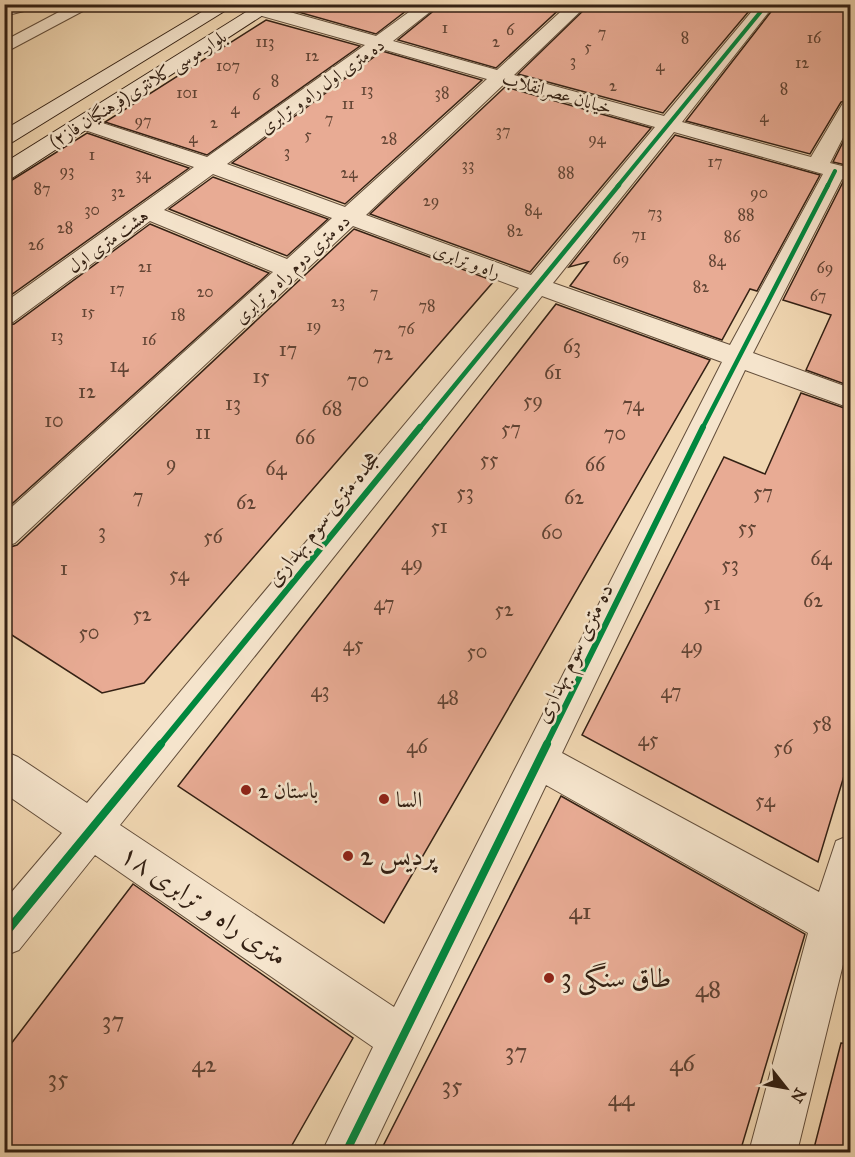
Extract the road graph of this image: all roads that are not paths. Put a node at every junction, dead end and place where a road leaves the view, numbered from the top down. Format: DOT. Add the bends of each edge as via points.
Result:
graph roads {
  1 [pos="30,4"];
  2 [pos="88,4"];
  3 [pos="228,4"];
  4 [pos="240,4"];
  5 [pos="432,4"];
  6 [pos="580,4"];
  7 [pos="766,4"];
  8 [pos="268,8"];
  9 [pos="4,11"];
  10 [pos="381,44"];
  11 [pos="4,48"];
  12 [pos="502,78"];
  13 [pos="850,108"];
  14 [pos="83,123"];
  15 [pos="667,124"];
  16 [pos="4,139"];
  17 [pos="212,166"];
  18 [pos="834,171"];
  19 [pos="4,173"];
  20 [pos="148,212"];
  21 [pos="349,217"];
  22 [pos="291,270"];
  23 [pos="535,285"];
  24 [pos="4,316"];
  25 [pos="737,358"];
  26 [pos="850,398"];
  27 [pos="4,534"];
  28 [pos="540,761"];
  29 [pos="4,770"];
  30 [pos="91,829"];
  31 [pos="850,855"];
  32 [pos="833,923"];
  33 [pos="4,935"];
  34 [pos="403,1040"];
  35 [pos="346,1152"];
  36 [pos="773,1152"];
  1 -- 9 [label="street"];
  2 -- 11 [label="street"];
  3 -- 16 [label="street, بلوار موسی کلانتری(فرهنگیان فاز۲)"];
  4 -- 8 [label="street, خیابان عصرانقلاب"];
  5 -- 10 [label="street, ده متری اول راه و ترابری"];
  6 -- 12 [label="street, ده متری دوم راه و ترابری"];
  7 -- 15 [label="street, هجده متری سوم بهداری"];
  8 -- 10 [label="street, خیابان عصرانقلاب"];
  8 -- 14 [label="street, بلوار موسی کلانتری(فرهنگیان فاز۲)"];
  10 -- 12 [label="street, خیابان عصرانقلاب"];
  10 -- 17 [label="street, ده متری اول راه و ترابری"];
  12 -- 15 [label="street, خیابان عصرانقلاب"];
  12 -- 21 [label="street, ده متری دوم راه و ترابری"];
  13 -- 18 [label="street, ده متری سوم بهداری"];
  14 -- 17 [label="street, راه و ترابری"];
  14 -- 19 [label="street, بلوار موسی کلانتری(فرهنگیان فاز۲)"];
  15 -- 18 [label="street, خیابان عصرانقلاب"];
  15 -- 23 [label="street, هجده متری سوم بهداری"];
  17 -- 20 [label="street, هشت متری اول"];
  17 -- 21 [label="street, راه و ترابری"];
  18 -- 25 [label="street, ده متری سوم بهداری"];
  20 -- 22 [label="street"];
  20 -- 24 [label="street, هشت متری اول"];
  21 -- 22 [label="street, ده متری دوم راه و ترابری"];
  21 -- 23 [label="street, راه و ترابری"];
  22 -- 27 [label="street, ده متری دوم راه و ترابری"];
  23 -- 25 [label="street, راه و ترابری"];
  23 -- 30 [label="street, هجده متری سوم بهداری"];
  25 -- 26 [label="street, راه و ترابری"];
  25 -- 28 [label="street, ده متری سوم بهداری"];
  28 -- 32 [label="street"];
  28 -- 34 [label="street, ده متری سوم بهداری"];
  29 -- 30 [label="street, ۱۸ متری راه و ترابری"];
  30 -- 33 [label="street, هجده متری سوم بهداری"];
  30 -- 34 [label="street, ۱۸ متری راه و ترابری"];
  31 -- 32 [label="street"];
  32 -- 36 [label="street"];
  34 -- 35 [label="street, ده متری سوم بهداری"];
}
